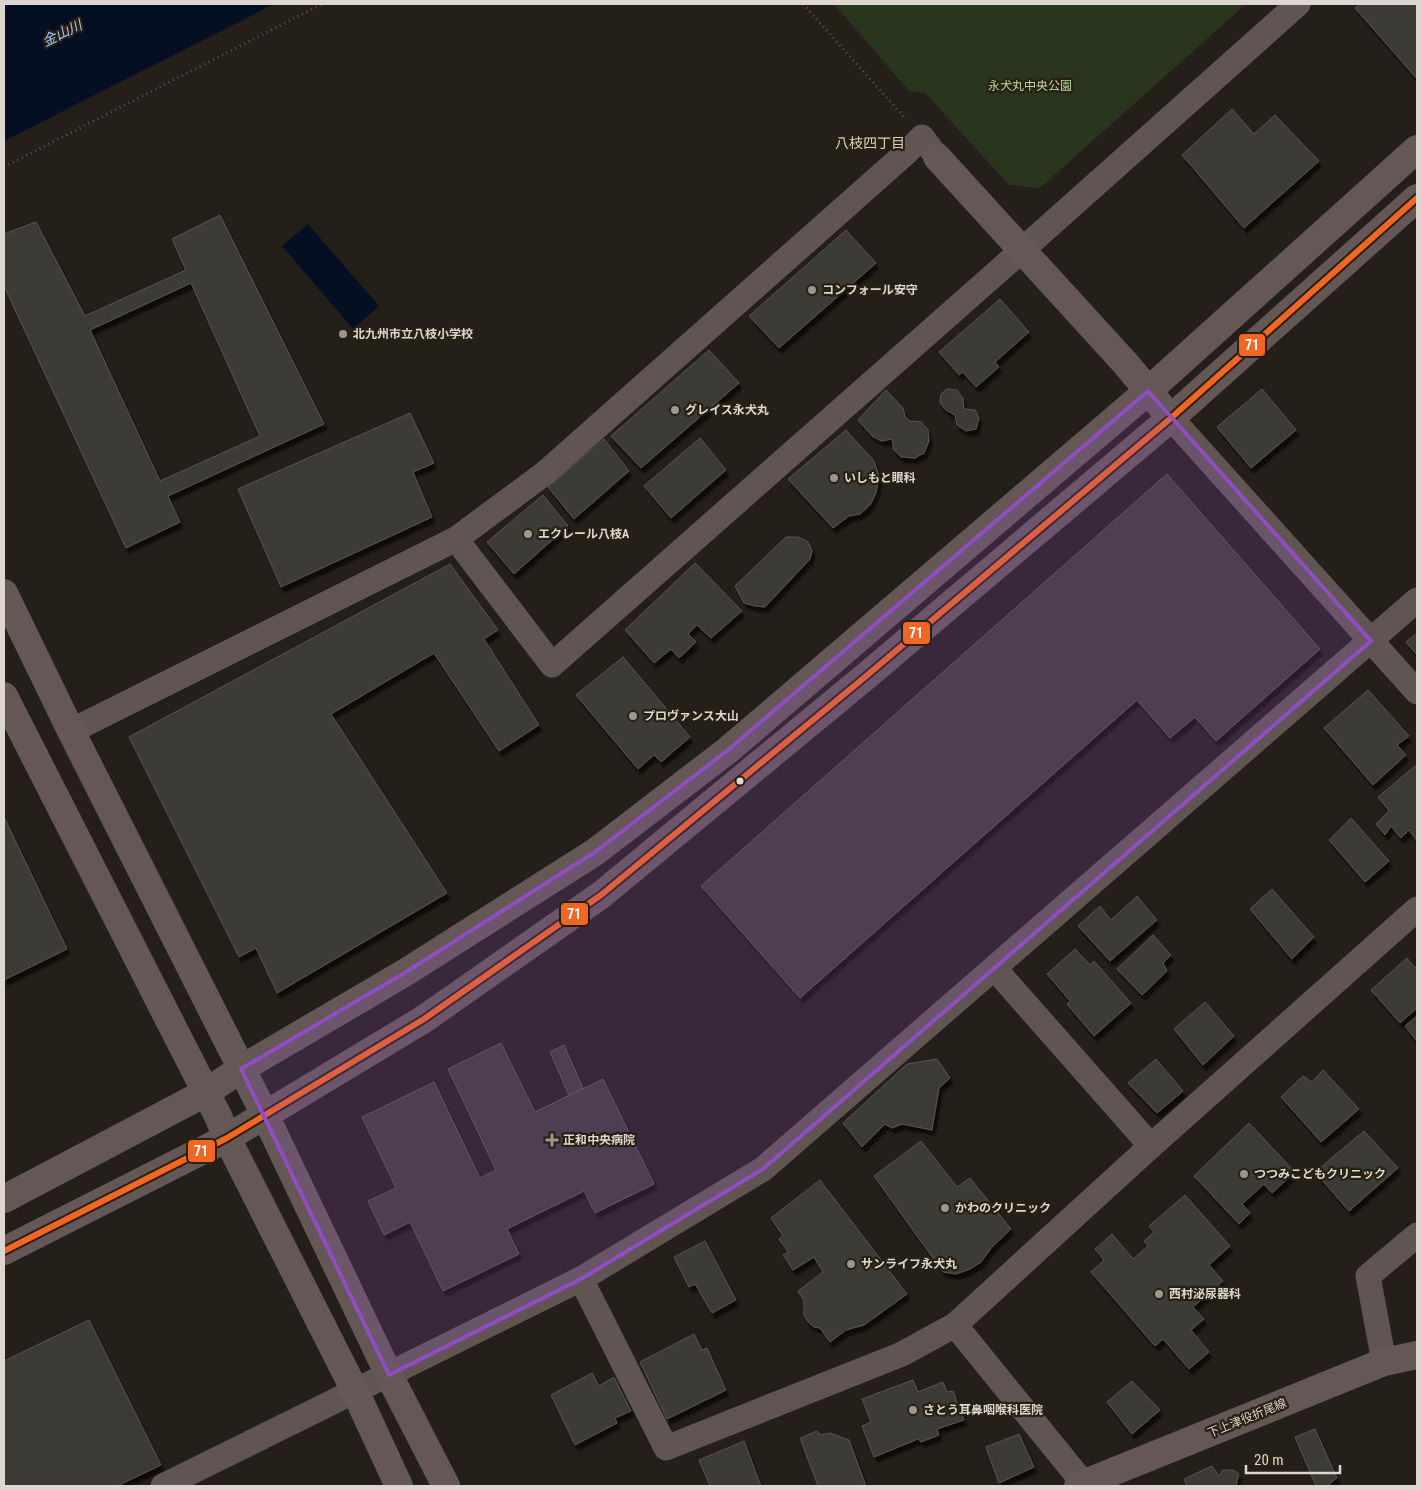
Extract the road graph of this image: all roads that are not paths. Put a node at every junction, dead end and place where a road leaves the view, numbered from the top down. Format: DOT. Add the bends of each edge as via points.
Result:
graph roads {
  1 [pos="1298,4"];
  2 [pos="929,147"];
  3 [pos="1417,149"];
  4 [pos="1417,198"];
  5 [pos="1022,250"];
  6 [pos="1148,391"];
  7 [pos="1171,418"];
  8 [pos="456,539"];
  9 [pos="4,593"];
  10 [pos="1417,600"];
  11 [pos="10,622"];
  12 [pos="1371,641"];
  13 [pos="1417,692"];
  14 [pos="4,696"];
  15 [pos="71,730"];
  16 [pos="1417,909"];
  17 [pos="995,969"];
  18 [pos="241,1069"];
  19 [pos="205,1093"];
  20 [pos="265,1115"];
  21 [pos="227,1138"];
  22 [pos="1151,1146"];
  23 [pos="4,1199"];
  24 [pos="1417,1235"];
  25 [pos="4,1251"];
  26 [pos="581,1279"];
  27 [pos="955,1325"];
  28 [pos="1417,1355"];
  29 [pos="1384,1362"];
  30 [pos="389,1375"];
  31 [pos="354,1391"];
  32 [pos="1081,1485"];
  33 [pos="163,1486"];
  34 [pos="399,1486"];
  35 [pos="446,1486"];
  1 -- 5 [label="street"];
  2 -- 5 [label="street"];
  2 -- 8 [label="street" via="899,160 545,474"];
  3 -- 6 [label="street"];
  4 -- 7 [label="street"];
  5 -- 6 [label="street"];
  5 -- 8 [label="street" via="552,665"];
  6 -- 7 [label="street"];
  6 -- 18 [label="street" via="728,750 595,852 406,972"];
  7 -- 12 [label="street"];
  7 -- 20 [label="street" via="866,677 601,894 424,1018"];
  8 -- 15 [label="street"];
  9 -- 11 [label="street"];
  10 -- 12 [label="street"];
  11 -- 15 [label="street"];
  12 -- 13 [label="street"];
  12 -- 17 [label="street"];
  14 -- 19 [label="street"];
  15 -- 18 [label="street"];
  16 -- 22 [label="street"];
  17 -- 22 [label="street"];
  17 -- 26 [label="street" via="763,1169"];
  18 -- 19 [label="street"];
  18 -- 20 [label="street"];
  19 -- 21 [label="street"];
  19 -- 23 [label="street"];
  20 -- 21 [label="street"];
  20 -- 30 [label="street"];
  21 -- 25 [label="street"];
  21 -- 31 [label="street"];
  22 -- 27 [label="street"];
  24 -- 29 [label="street" via="1368,1276"];
  26 -- 27 [label="street" via="666,1448 902,1354"];
  26 -- 30 [label="street"];
  27 -- 32 [label="street"];
  28 -- 29 [label="street, 下上津役折尾線"];
  29 -- 32 [label="street, 下上津役折尾線"];
  30 -- 31 [label="street"];
  30 -- 35 [label="street"];
  31 -- 33 [label="street"];
  31 -- 34 [label="street"];
}
